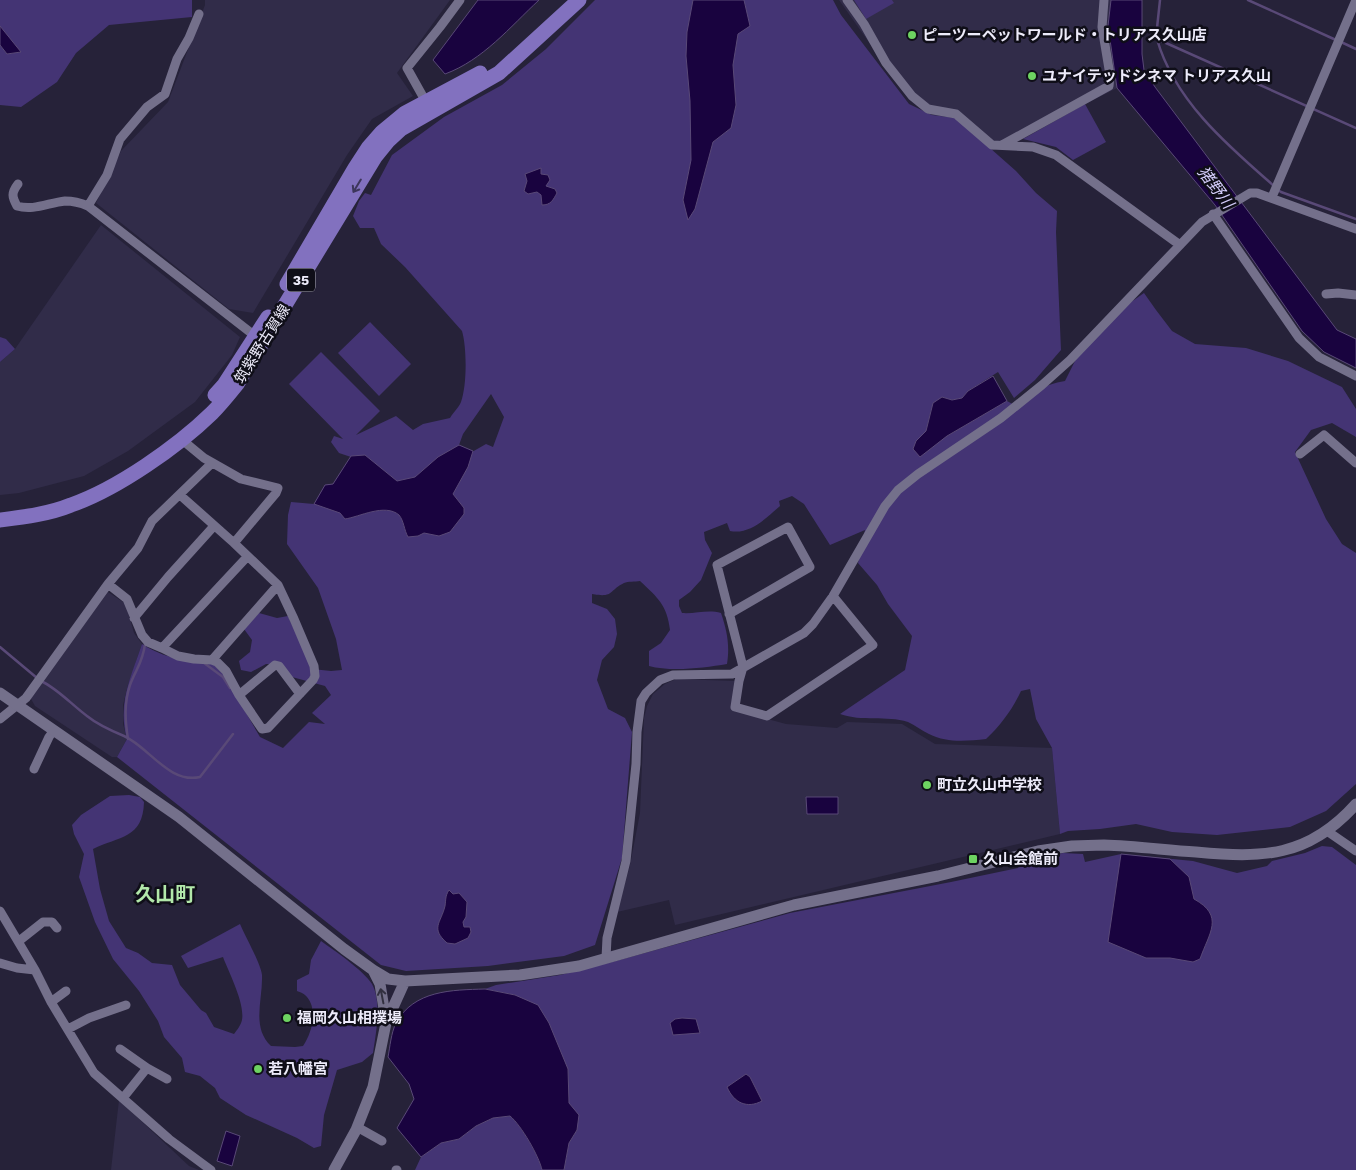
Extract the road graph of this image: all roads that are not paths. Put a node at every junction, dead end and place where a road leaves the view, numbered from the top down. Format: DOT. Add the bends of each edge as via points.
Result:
graph roads {
  1 [pos="460,0"];
  2 [pos="565,0"];
  3 [pos="579,0"];
  4 [pos="847,0"];
  5 [pos="1104,0"];
  6 [pos="1356,0"];
  7 [pos="198,14"];
  8 [pos="426,102"];
  9 [pos="1002,144"];
  10 [pos="18,184"];
  11 [pos="1272,197"];
  12 [pos="88,206"];
  13 [pos="1213,214"];
  14 [pos="1356,229"];
  15 [pos="1180,245"];
  16 [pos="1326,294"];
  17 [pos="1356,295"];
  18 [pos="255,336"];
  19 [pos="1356,376"];
  20 [pos="181,439"];
  21 [pos="1300,454"];
  22 [pos="212,463"];
  23 [pos="1356,463"];
  24 [pos="180,495"];
  25 [pos="0,509"];
  26 [pos="0,520"];
  27 [pos="214,526"];
  28 [pos="234,543"];
  29 [pos="247,557"];
  30 [pos="108,584"];
  31 [pos="278,585"];
  32 [pos="833,596"];
  33 [pos="729,614"];
  34 [pos="134,618"];
  35 [pos="162,648"];
  36 [pos="212,660"];
  37 [pos="743,668"];
  38 [pos="0,693"];
  39 [pos="300,694"];
  40 [pos="239,695"];
  41 [pos="18,705"];
  42 [pos="0,719"];
  43 [pos="54,730"];
  44 [pos="34,769"];
  45 [pos="1356,804"];
  46 [pos="1327,830"];
  47 [pos="1356,851"];
  48 [pos="0,911"];
  49 [pos="57,928"];
  50 [pos="19,941"];
  51 [pos="606,958"];
  52 [pos="0,963"];
  53 [pos="35,970"];
  54 [pos="373,970"];
  55 [pos="405,981"];
  56 [pos="66,991"];
  57 [pos="51,1002"];
  58 [pos="126,1006"];
  59 [pos="386,1023"];
  60 [pos="68,1029"];
  61 [pos="120,1049"];
  62 [pos="147,1068"];
  63 [pos="167,1079"];
  64 [pos="123,1098"];
  65 [pos="357,1127"];
  66 [pos="382,1141"];
  67 [pos="211,1170"];
  68 [pos="334,1170"];
  1 -- 8 [label="street" via="407,68"];
  2 -- 8 [label="main road, 筑紫野古賀線 / 35" via="498,61"];
  3 -- 20 [label="main road, 筑紫野古賀線 / 35, one-way" via="499,73 401,130 388,141 375,157 238,384 213,412"];
  4 -- 9 [label="street" via="886,63 912,96 928,109 956,114 992,145"];
  5 -- 9 [label="street" via="1102,27 1110,86"];
  6 -- 11 [label="street"];
  7 -- 12 [label="street" via="165,94 147,107 120,139 107,175"];
  8 -- 18 [label="main road, 筑紫野古賀線 / 35" via="394,121 368,148"];
  9 -- 15 [label="street" via="1033,147 1056,155"];
  10 -- 12 [label="street" via="12,197 17,206 25,209 66,201"];
  11 -- 13 [label="street" via="1250,193"];
  11 -- 14 [label="street"];
  12 -- 18 [label="street"];
  13 -- 15 [label="street"];
  13 -- 19 [label="street" via="1299,338 1319,357"];
  15 -- 32 [label="street" via="1042,385 1001,418 898,490 884,506"];
  16 -- 17 [label="street"];
  18 -- 25 [label="main road, 筑紫野古賀線 / 35" via="206,406 126,467 72,494 19,508"];
  20 -- 22 [label="street"];
  20 -- 26 [label="main road, 筑紫野古賀線 / 35" via="135,473 71,505"];
  21 -- 23 [label="street" via="1324,435"];
  22 -- 24 [label="street"];
  22 -- 28 [label="street" via="241,479 278,488"];
  24 -- 27 [label="street"];
  24 -- 30 [label="street" via="152,521 138,548"];
  27 -- 28 [label="street"];
  27 -- 34 [label="street"];
  28 -- 29 [label="street"];
  29 -- 31 [label="street"];
  29 -- 35 [label="street"];
  30 -- 34 [label="street" via="127,599"];
  30 -- 41 [label="street"];
  31 -- 36 [label="street"];
  31 -- 39 [label="street" via="314,666 315,676"];
  32 -- 37 [label="street" via="804,633"];
  32 -- 37 [label="street" via="874,645 767,716 736,707"];
  33 -- 33 [label="street" via="717,565 788,527 810,566"];
  33 -- 37 [label="street"];
  34 -- 35 [label="street" via="148,642"];
  35 -- 36 [label="street" via="178,656"];
  36 -- 40 [label="street" via="226,671"];
  37 -- 51 [label="street" via="732,674 672,675 652,686 641,701 626,860 607,938"];
  38 -- 41 [label="street"];
  39 -- 40 [label="street" via="275,665"];
  39 -- 40 [label="street" via="268,728 262,729"];
  41 -- 42 [label="street"];
  41 -- 43 [label="street"];
  43 -- 44 [label="street"];
  43 -- 54 [label="street" via="188,823"];
  45 -- 46 [label="street"];
  46 -- 47 [label="street"];
  46 -- 51 [label="street" via="1296,846 1263,855 1104,845 1053,848 920,880 794,905"];
  48 -- 50 [label="street"];
  49 -- 50 [label="street" via="52,922 43,922"];
  50 -- 53 [label="street"];
  51 -- 55 [label="street" via="579,966 520,975"];
  52 -- 53 [label="street"];
  53 -- 57 [label="street"];
  54 -- 55 [label="street" via="388,979"];
  59 -- 54 [label="street, one-way" via="380,984"];
  55 -- 59 [label="street"];
  56 -- 57 [label="street"];
  57 -- 60 [label="street"];
  58 -- 60 [label="street"];
  59 -- 65 [label="street" via="373,1087"];
  60 -- 64 [label="street" via="94,1073"];
  61 -- 62 [label="street"];
  62 -- 63 [label="street"];
  62 -- 64 [label="street"];
  64 -- 67 [label="street" via="169,1139"];
  65 -- 66 [label="street"];
  65 -- 68 [label="street"];
}
